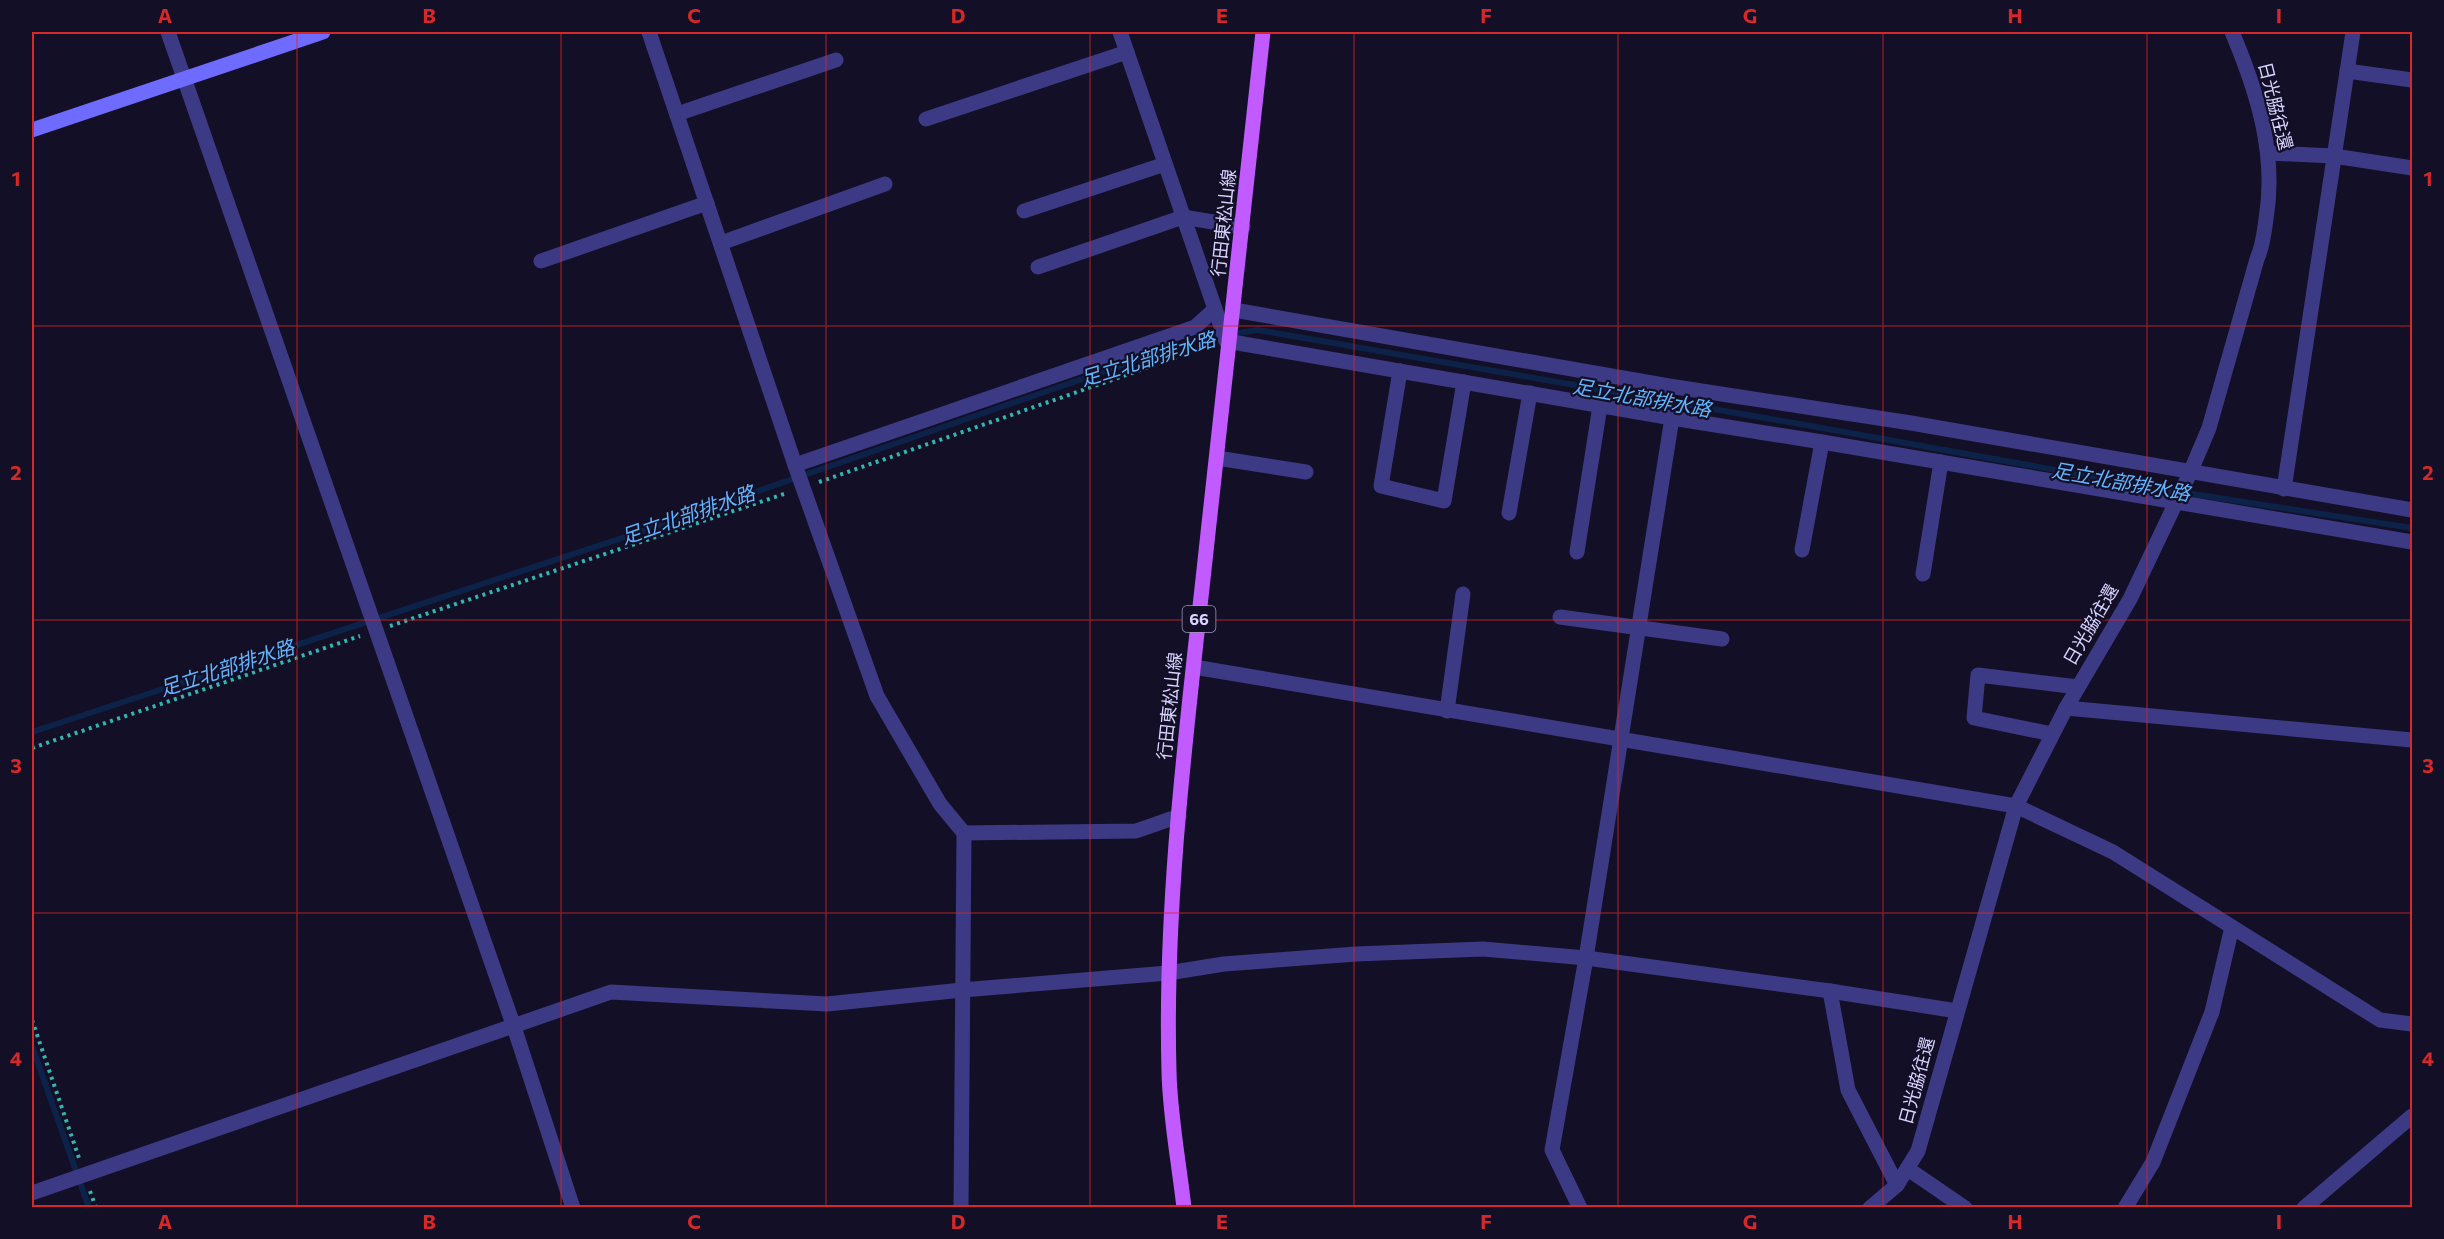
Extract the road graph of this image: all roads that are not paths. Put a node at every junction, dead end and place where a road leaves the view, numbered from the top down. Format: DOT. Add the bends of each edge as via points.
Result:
graph roads {
  1 [pos="168,32"];
  2 [pos="323,32"];
  3 [pos="648,32"];
  4 [pos="1120,32"];
  5 [pos="1263,32"];
  6 [pos="2232,32"];
  7 [pos="2353,32"];
  8 [pos="1127,52"];
  9 [pos="836,60"];
  10 [pos="2347,70"];
  11 [pos="184,79"];
  12 [pos="2412,80"];
  13 [pos="676,114"];
  14 [pos="926,119"];
  15 [pos="32,130"];
  16 [pos="2269,153"];
  17 [pos="2334,156"];
  18 [pos="1165,164"];
  19 [pos="2412,168"];
  20 [pos="885,184"];
  21 [pos="707,203"];
  22 [pos="1024,211"];
  23 [pos="1183,217"];
  24 [pos="1243,226"];
  25 [pos="721,243"];
  26 [pos="541,261"];
  27 [pos="1038,267"];
  28 [pos="1215,309"];
  29 [pos="1234,310"];
  30 [pos="1228,341"];
  31 [pos="1400,370"];
  32 [pos="1464,382"];
  33 [pos="1530,393"];
  34 [pos="1600,406"];
  35 [pos="1672,418"];
  36 [pos="1822,441"];
  37 [pos="1217,458"];
  38 [pos="1941,462"];
  39 [pos="795,465"];
  40 [pos="1306,472"];
  41 [pos="2190,473"];
  42 [pos="2284,489"];
  43 [pos="2176,502"];
  44 [pos="2412,510"];
  45 [pos="1509,513"];
  46 [pos="2412,542"];
  47 [pos="1802,550"];
  48 [pos="1577,552"];
  49 [pos="1923,574"];
  50 [pos="1463,594"];
  51 [pos="1560,617"];
  52 [pos="1638,629"];
  53 [pos="1722,639"];
  54 [pos="1194,667"];
  55 [pos="2078,687"];
  56 [pos="2066,708"];
  57 [pos="1447,711"];
  58 [pos="2052,734"];
  59 [pos="2412,740"];
  60 [pos="1621,741"];
  61 [pos="2016,806"];
  62 [pos="1179,816"];
  63 [pos="964,833"];
  64 [pos="2232,927"];
  65 [pos="1586,958"];
  66 [pos="1168,973"];
  67 [pos="962,990"];
  68 [pos="1830,992"];
  69 [pos="1957,1011"];
  70 [pos="2412,1024"];
  71 [pos="514,1027"];
  72 [pos="2412,1116"];
  73 [pos="1908,1169"];
  74 [pos="1897,1185"];
  75 [pos="32,1193"];
  76 [pos="573,1208"];
  77 [pos="961,1208"];
  78 [pos="1184,1208"];
  79 [pos="1580,1208"];
  80 [pos="1870,1208"];
  81 [pos="1965,1208"];
  82 [pos="2125,1208"];
  83 [pos="2304,1208"];
  1 -- 11 [label="street"];
  2 -- 11 [label="street"];
  3 -- 13 [label="street"];
  4 -- 8 [label="street"];
  5 -- 24 [label="main road, 行田東松山線 / 66"];
  6 -- 16 [label="street, 日光脇往還" via="2249,72"];
  7 -- 10 [label="street"];
  8 -- 14 [label="street"];
  8 -- 18 [label="street"];
  9 -- 13 [label="street"];
  10 -- 12 [label="street"];
  10 -- 17 [label="street"];
  11 -- 15 [label="street"];
  11 -- 71 [label="street"];
  13 -- 21 [label="street"];
  16 -- 17 [label="street"];
  16 -- 41 [label="street, 日光脇往還" via="2270,193 2261,249 2209,428"];
  17 -- 19 [label="street"];
  17 -- 42 [label="street"];
  18 -- 22 [label="street"];
  18 -- 23 [label="street"];
  20 -- 25 [label="street"];
  21 -- 25 [label="street"];
  21 -- 26 [label="street"];
  23 -- 24 [label="street"];
  23 -- 27 [label="street"];
  23 -- 28 [label="street"];
  24 -- 29 [label="main road, 行田東松山線 / 66"];
  25 -- 39 [label="street"];
  28 -- 30 [label="street"];
  28 -- 39 [label="street" via="1195,327"];
  29 -- 30 [label="main road, 行田東松山線 / 66"];
  29 -- 41 [label="street"];
  30 -- 31 [label="street"];
  30 -- 37 [label="main road, 行田東松山線 / 66"];
  31 -- 32 [label="street"];
  31 -- 32 [label="street" via="1382,486 1444,501"];
  32 -- 33 [label="street"];
  33 -- 34 [label="street"];
  33 -- 45 [label="street"];
  34 -- 35 [label="street"];
  34 -- 48 [label="street"];
  35 -- 36 [label="street"];
  35 -- 52 [label="street"];
  36 -- 38 [label="street"];
  36 -- 47 [label="street"];
  37 -- 40 [label="street"];
  37 -- 54 [label="main road, 行田東松山線 / 66"];
  38 -- 43 [label="street"];
  38 -- 49 [label="street"];
  39 -- 63 [label="street" via="877,696 940,804"];
  41 -- 42 [label="street"];
  41 -- 43 [label="street, 日光脇往還"];
  42 -- 44 [label="street"];
  43 -- 46 [label="street"];
  43 -- 55 [label="street, 日光脇往還" via="2130,599"];
  50 -- 57 [label="street"];
  51 -- 52 [label="street"];
  52 -- 53 [label="street"];
  52 -- 60 [label="street"];
  54 -- 57 [label="street"];
  54 -- 62 [label="main road, 行田東松山線 / 66"];
  55 -- 56 [label="street, 日光脇往還"];
  55 -- 58 [label="street" via="1978,675 1974,718"];
  56 -- 58 [label="street, 日光脇往還"];
  56 -- 59 [label="street"];
  57 -- 60 [label="street"];
  58 -- 61 [label="street, 日光脇往還"];
  60 -- 61 [label="street"];
  60 -- 65 [label="street"];
  61 -- 64 [label="street" via="2112,852"];
  61 -- 69 [label="street, 日光脇往還"];
  62 -- 63 [label="street" via="1136,831"];
  62 -- 66 [label="main road, 行田東松山線 / 66"];
  63 -- 67 [label="street"];
  64 -- 70 [label="street" via="2380,1020"];
  64 -- 82 [label="street" via="2212,1012 2153,1161"];
  65 -- 66 [label="street" via="1483,949 1224,964"];
  65 -- 68 [label="street"];
  65 -- 79 [label="street" via="1552,1150"];
  66 -- 67 [label="street"];
  66 -- 78 [label="main road, 行田東松山線 / 66" via="1169,1076"];
  67 -- 71 [label="street" via="827,1005 611,992"];
  67 -- 77 [label="street"];
  68 -- 69 [label="street"];
  68 -- 74 [label="street" via="1848,1090"];
  69 -- 73 [label="street, 日光脇往還" via="1918,1151"];
  71 -- 75 [label="street"];
  71 -- 76 [label="street"];
  72 -- 83 [label="street"];
  73 -- 74 [label="street, 日光脇往還"];
  73 -- 81 [label="street"];
  74 -- 80 [label="street, 日光脇往還"];
}
